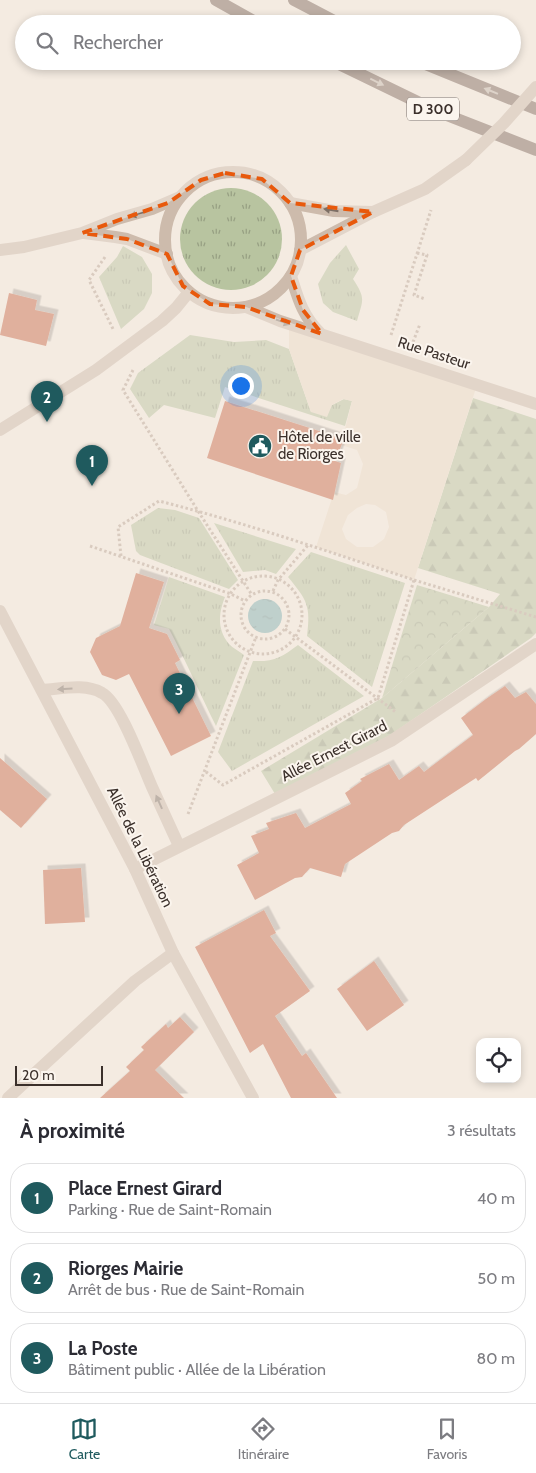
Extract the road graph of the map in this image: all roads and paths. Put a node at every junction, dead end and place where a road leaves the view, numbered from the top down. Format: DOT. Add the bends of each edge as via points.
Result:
graph roads {
  1 [pos="216,0"];
  2 [pos="294,0"];
  3 [pos="243,15"];
  4 [pos="323,15"];
  5 [pos="352,70"];
  6 [pos="440,70"];
  7 [pos="536,87"];
  8 [pos="536,109"];
  9 [pos="536,150"];
  10 [pos="441,179"];
  11 [pos="182,196"];
  12 [pos="290,203"];
  13 [pos="373,212"];
  14 [pos="82,233"];
  15 [pos="118,237"];
  16 [pos="0,250"];
  17 [pos="300,250"];
  18 [pos="417,252"];
  19 [pos="167,254"];
  20 [pos="291,276"];
  21 [pos="189,292"];
  22 [pos="424,299"];
  23 [pos="246,307"];
  24 [pos="322,334"];
  25 [pos="123,350"];
  26 [pos="384,354"];
  27 [pos="536,404"];
  28 [pos="0,430"];
  29 [pos="198,511"];
  30 [pos="309,544"];
  31 [pos="90,546"];
  32 [pos="121,556"];
  33 [pos="278,580"];
  34 [pos="414,580"];
  35 [pos="244,583"];
  36 [pos="273,592"];
  37 [pos="231,594"];
  38 [pos="252,594"];
  39 [pos="245,601"];
  40 [pos="0,611"];
  41 [pos="536,617"];
  42 [pos="285,629"];
  43 [pos="296,636"];
  44 [pos="256,638"];
  45 [pos="536,644"];
  46 [pos="250,652"];
  47 [pos="42,690"];
  48 [pos="378,698"];
  49 [pos="412,726"];
  50 [pos="204,771"];
  51 [pos="179,846"];
  52 [pos="135,869"];
  53 [pos="173,953"];
  54 [pos="8,1098"];
  55 [pos="253,1098"];
  1 -- 3 [label="main road"];
  2 -- 4 [label="main road"];
  5 -- 9 [label="main road, D 300, one-way" via="434,110"];
  8 -- 6 [label="main road, D 300, one-way"];
  7 -- 10 [label="street, bridge" via="466,160"];
  10 -- 13 [label="street"];
  10 -- 18 [label="path"];
  11 -- 12 [label="street" via="213,175 237,173 262,179"];
  11 -- 14 [label="street, one-way"];
  11 -- 19 [label="street" via="169,217 165,242"];
  13 -- 12 [label="street, one-way" via="334,211"];
  12 -- 17 [label="street" via="297,218"];
  13 -- 17 [label="street"];
  14 -- 15 [label="street"];
  14 -- 16 [label="street"];
  15 -- 19 [label="street"];
  15 -- 25 [label="path" via="89,280"];
  17 -- 20 [label="street"];
  18 -- 22 [label="path" via="428,255 414,296"];
  18 -- 26 [label="path"];
  19 -- 21 [label="street" via="177,279"];
  20 -- 23 [label="street" via="271,296"];
  20 -- 24 [label="street" via="303,310"];
  21 -- 23 [label="street" via="216,306"];
  21 -- 25 [label="street" via="162,321"];
  23 -- 24 [label="street, Rue Pasteur, one-way"];
  24 -- 26 [label="street, Rue Pasteur"];
  25 -- 28 [label="street"];
  25 -- 29 [label="path" via="134,371 123,390"];
  26 -- 27 [label="street, Rue Pasteur"];
  29 -- 30 [label="path"];
  29 -- 32 [label="path" via="159,501 118,527"];
  29 -- 35 [label="path"];
  30 -- 33 [label="path"];
  30 -- 34 [label="path"];
  31 -- 32 [label="path"];
  32 -- 37 [label="path"];
  33 -- 35 [label="path" via="260,577"];
  33 -- 36 [label="path"];
  33 -- 43 [label="path" via="292,588 298,598 302,620"];
  34 -- 41 [label="path"];
  34 -- 48 [label="path"];
  35 -- 37 [label="path"];
  35 -- 38 [label="path"];
  36 -- 38 [label="path"];
  36 -- 42 [label="path" via="287,604 290,617"];
  37 -- 39 [label="path"];
  37 -- 46 [label="path" via="225,610 227,628 235,642"];
  38 -- 39 [label="path"];
  39 -- 44 [label="path" via="242,622"];
  40 -- 47 [label="street, Allée de la Libération"];
  42 -- 43 [label="path"];
  42 -- 44 [label="path" via="269,639"];
  43 -- 46 [label="path" via="284,648 273,653"];
  43 -- 48 [label="path"];
  44 -- 46 [label="path"];
  45 -- 49 [label="street, Allée Ernest Girard"];
  46 -- 50 [label="path"];
  51 -- 47 [label="street, one-way" via="113,703 104,693 93,689"];
  47 -- 52 [label="street, Allée de la Libération"];
  48 -- 49 [label="path"];
  48 -- 50 [label="path" via="223,785"];
  49 -- 51 [label="street, Allée Ernest Girard" via="383,746"];
  50 -- 51 [label="path"];
  51 -- 52 [label="street, Allée Ernest Girard"];
  52 -- 53 [label="street, Allée de la Libération"];
  53 -- 54 [label="street" via="136,980"];
  53 -- 55 [label="street, Allée de la Libération"];
}
